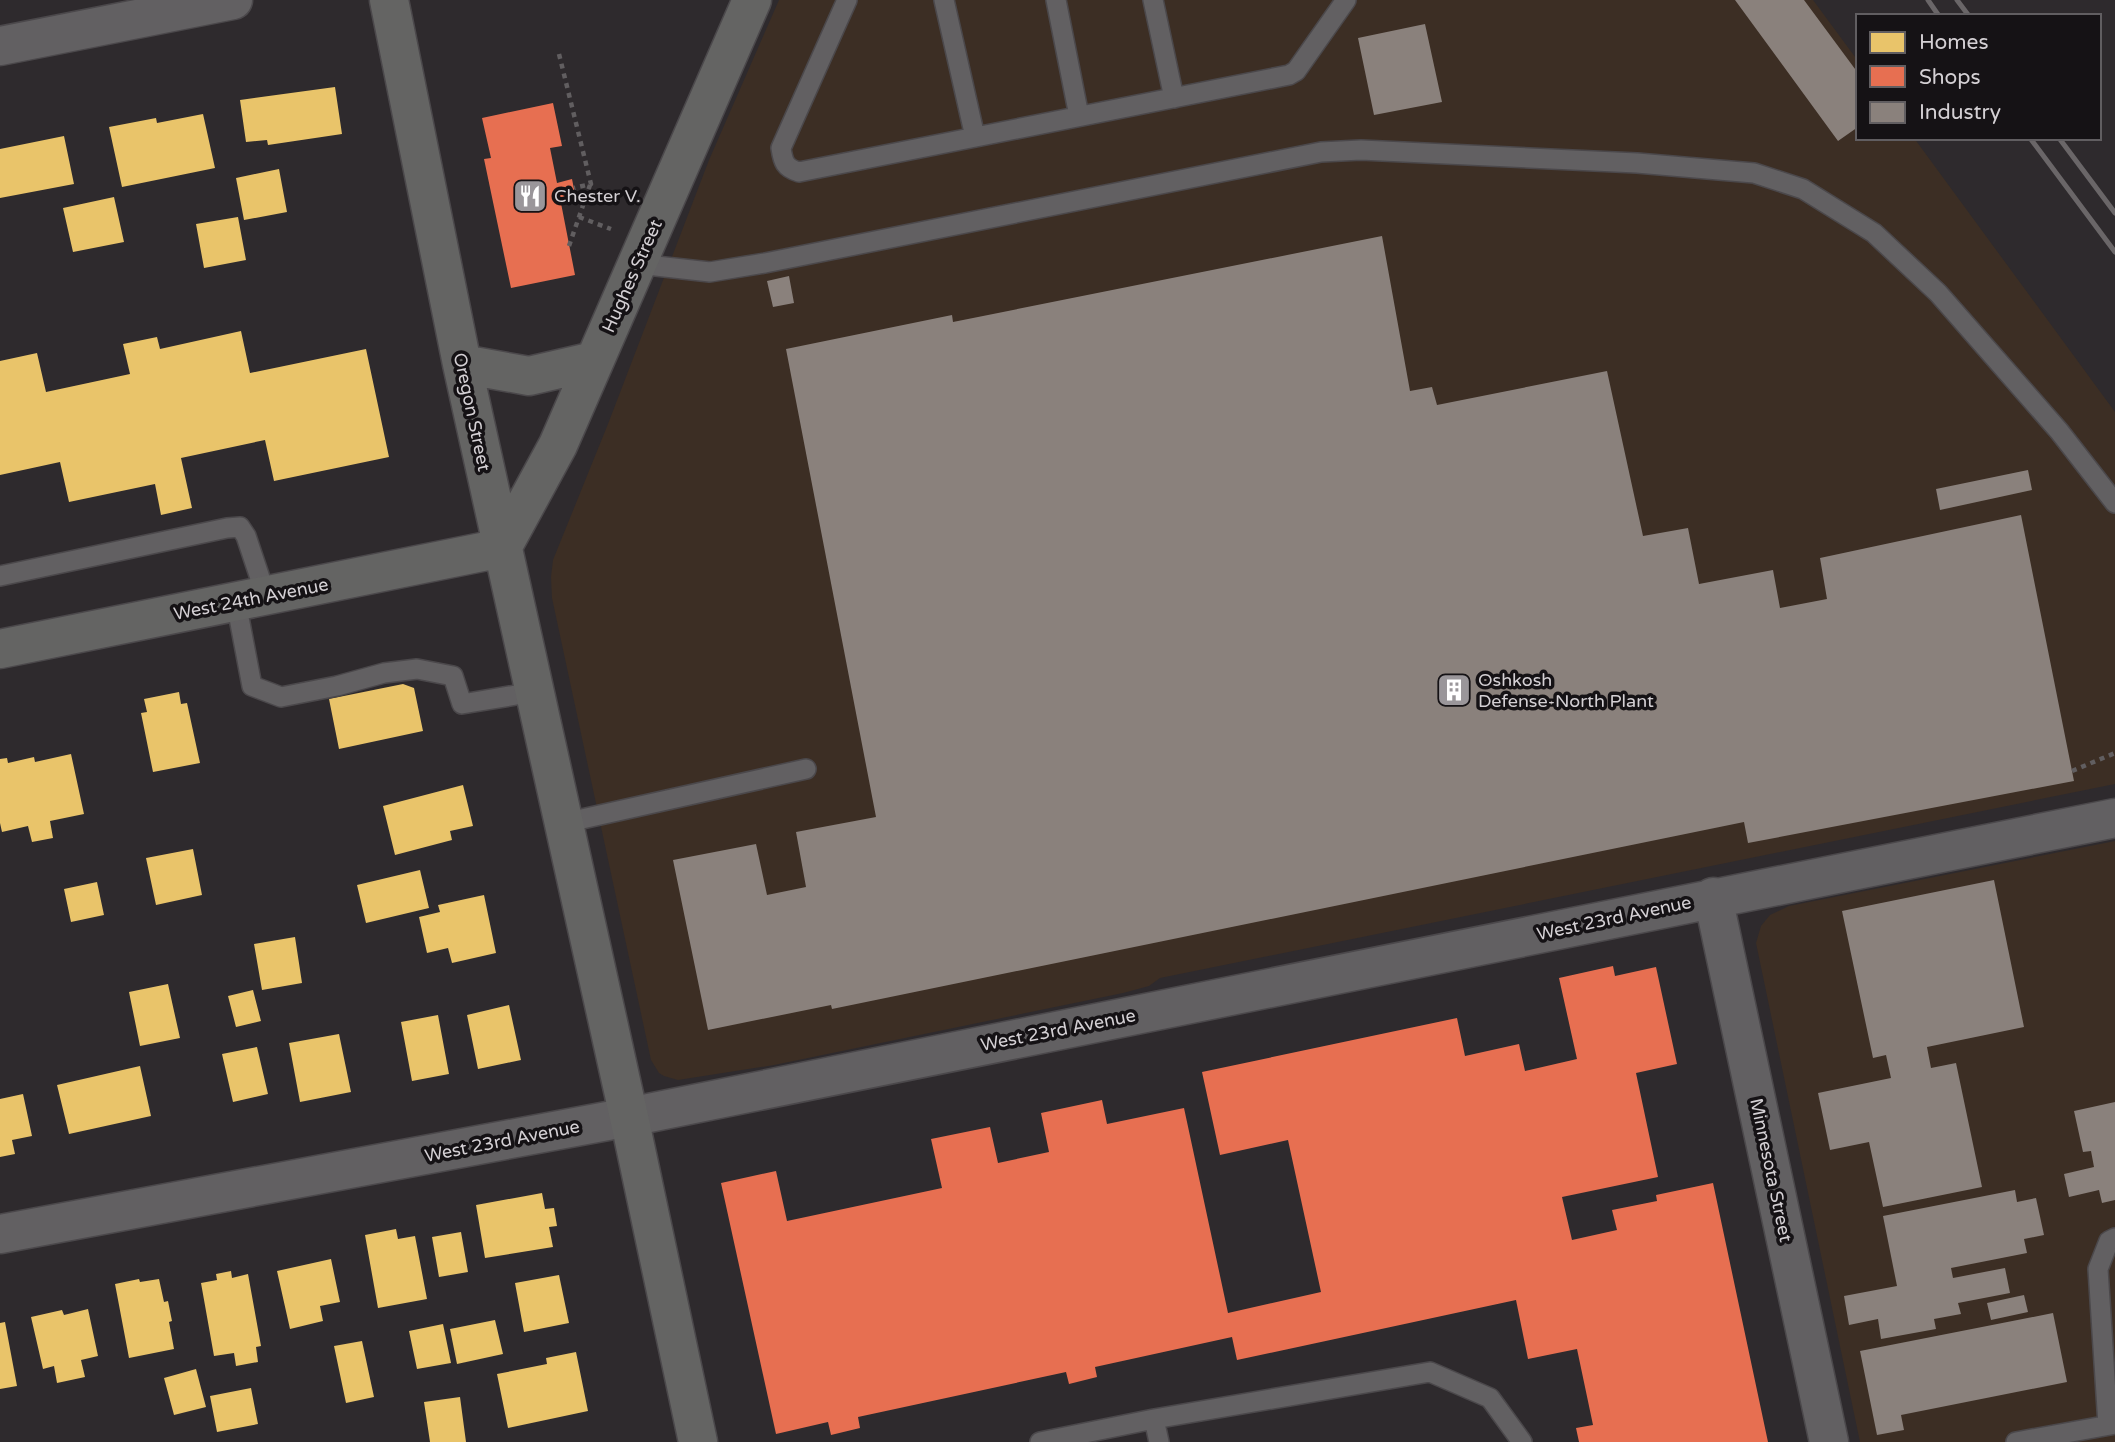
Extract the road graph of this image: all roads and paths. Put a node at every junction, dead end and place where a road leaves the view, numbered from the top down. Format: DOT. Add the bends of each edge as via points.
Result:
graph roads {
  1 [pos="233,0"];
  2 [pos="389,0"];
  3 [pos="752,0"];
  4 [pos="846,0"];
  5 [pos="944,0"];
  6 [pos="1056,0"];
  7 [pos="1153,0"];
  8 [pos="1346,0"];
  9 [pos="0,46"];
  10 [pos="559,54"];
  11 [pos="1174,98"];
  12 [pos="1079,116"];
  13 [pos="975,137"];
  14 [pos="590,184"];
  15 [pos="574,188"];
  16 [pos="569,246"];
  17 [pos="638,264"];
  18 [pos="594,361"];
  19 [pos="462,364"];
  20 [pos="2115,503"];
  21 [pos="502,548"];
  22 [pos="0,576"];
  23 [pos="251,599"];
  24 [pos="0,649"];
  25 [pos="534,692"];
  26 [pos="2115,753"];
  27 [pos="806,769"];
  28 [pos="2072,771"];
  29 [pos="2115,818"];
  30 [pos="564,823"];
  31 [pos="1713,897"];
  32 [pos="629,1117"];
  33 [pos="0,1234"];
  34 [pos="2115,1238"];
  35 [pos="1154,1419"];
  36 [pos="2111,1425"];
  37 [pos="1060,1440"];
  38 [pos="698,1442"];
  39 [pos="1040,1442"];
  40 [pos="1159,1442"];
  41 [pos="1522,1442"];
  42 [pos="1829,1442"];
  43 [pos="2016,1442"];
  1 -- 9 [label="street"];
  2 -- 19 [label="street, Oregon Street"];
  3 -- 17 [label="street, Hughes Street"];
  4 -- 13 [label="lane" via="780,148 790,169 799,172"];
  5 -- 13 [label="lane"];
  6 -- 12 [label="lane"];
  7 -- 11 [label="lane"];
  8 -- 11 [label="lane" via="1289,75"];
  10 -- 14 [label="path"];
  11 -- 12 [label="lane"];
  12 -- 13 [label="lane"];
  14 -- 15 [label="path"];
  14 -- 16 [label="path"];
  17 -- 18 [label="street, Hughes Street"];
  17 -- 20 [label="lane" via="710,272 765,263 1321,152 1623,162 1754,173 1803,189 1874,233 1938,293 2060,431"];
  18 -- 19 [label="street" via="529,376"];
  18 -- 21 [label="street, Hughes Street" via="558,445"];
  19 -- 21 [label="street, Oregon Street"];
  21 -- 23 [label="street, West 24th Avenue"];
  21 -- 25 [label="street, Oregon Street"];
  22 -- 23 [label="lane" via="240,527 246,536"];
  23 -- 24 [label="street, West 24th Avenue"];
  23 -- 25 [label="lane" via="252,686 281,697 418,669 453,676 462,704"];
  25 -- 30 [label="street, Oregon Street"];
  26 -- 28 [label="path"];
  27 -- 30 [label="lane"];
  29 -- 31 [label="street, West 23rd Avenue"];
  30 -- 32 [label="street, Oregon Street"];
  31 -- 32 [label="street, West 23rd Avenue"];
  31 -- 42 [label="street, Minnesota Street"];
  32 -- 33 [label="street, West 23rd Avenue"];
  32 -- 38 [label="street, Oregon Street"];
  34 -- 36 [label="lane" via="2109,1241 2098,1269"];
  35 -- 37 [label="lane"];
  35 -- 40 [label="lane"];
  35 -- 41 [label="lane" via="1430,1372 1490,1398"];
  36 -- 43 [label="lane"];
  37 -- 39 [label="lane"];
}
